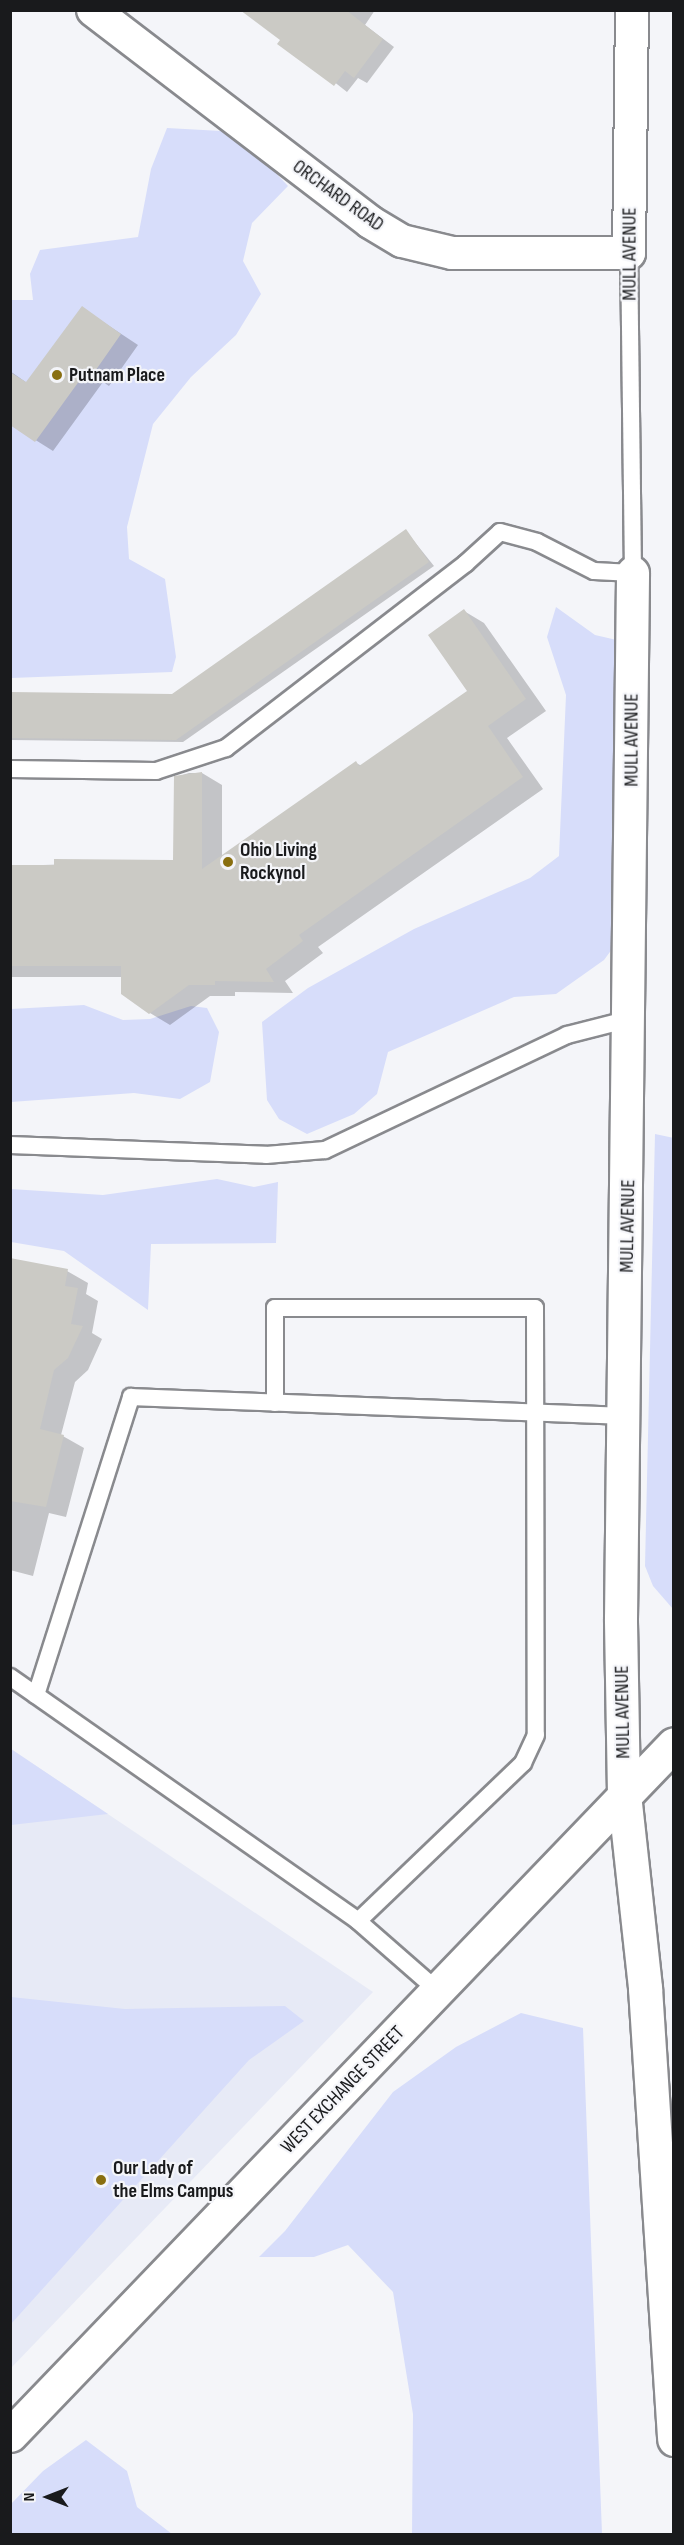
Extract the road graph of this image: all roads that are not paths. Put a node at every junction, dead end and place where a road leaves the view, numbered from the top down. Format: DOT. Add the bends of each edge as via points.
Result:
graph roads {
  1 [pos="93,10"];
  2 [pos="632,10"];
  3 [pos="629,253"];
  4 [pos="633,573"];
  5 [pos="10,769"];
  6 [pos="630,1019"];
  7 [pos="10,1145"];
  8 [pos="275,1403"];
  9 [pos="535,1413"];
  10 [pos="625,1416"];
  11 [pos="10,1677"];
  12 [pos="36,1695"];
  13 [pos="674,1744"];
  14 [pos="624,1794"];
  15 [pos="358,1921"];
  16 [pos="438,1991"];
  17 [pos="664,2141"];
  18 [pos="10,2435"];
  19 [pos="674,2439"];
  1 -- 3 [label="street, ORCHARD ROAD" via="370,222 402,240 452,253"];
  2 -- 3 [label="street, MULL AVENUE"];
  3 -- 4 [label="lane, MULL AVENUE"];
  4 -- 5 [label="lane" via="594,571 537,542 500,532 465,564 226,748 156,771"];
  4 -- 6 [label="street, MULL AVENUE"];
  6 -- 7 [label="lane" via="567,1035 325,1150 266,1155"];
  6 -- 10 [label="street, MULL AVENUE"];
  8 -- 9 [label="lane"];
  8 -- 9 [label="lane" via="275,1308 535,1308"];
  8 -- 12 [label="lane" via="131,1397"];
  9 -- 10 [label="lane"];
  9 -- 15 [label="lane" via="536,1736 523,1763"];
  10 -- 14 [label="street, MULL AVENUE" via="621,1619"];
  11 -- 12 [label="lane"];
  12 -- 15 [label="lane"];
  13 -- 14 [label="main road, WEST EXCHANGE STREET"];
  14 -- 16 [label="main road, WEST EXCHANGE STREET"];
  14 -- 17 [label="main road, MULL AVENUE"];
  15 -- 16 [label="lane"];
  16 -- 18 [label="main road, WEST EXCHANGE STREET"];
  17 -- 19 [label="main road, MULL AVENUE"];
}
